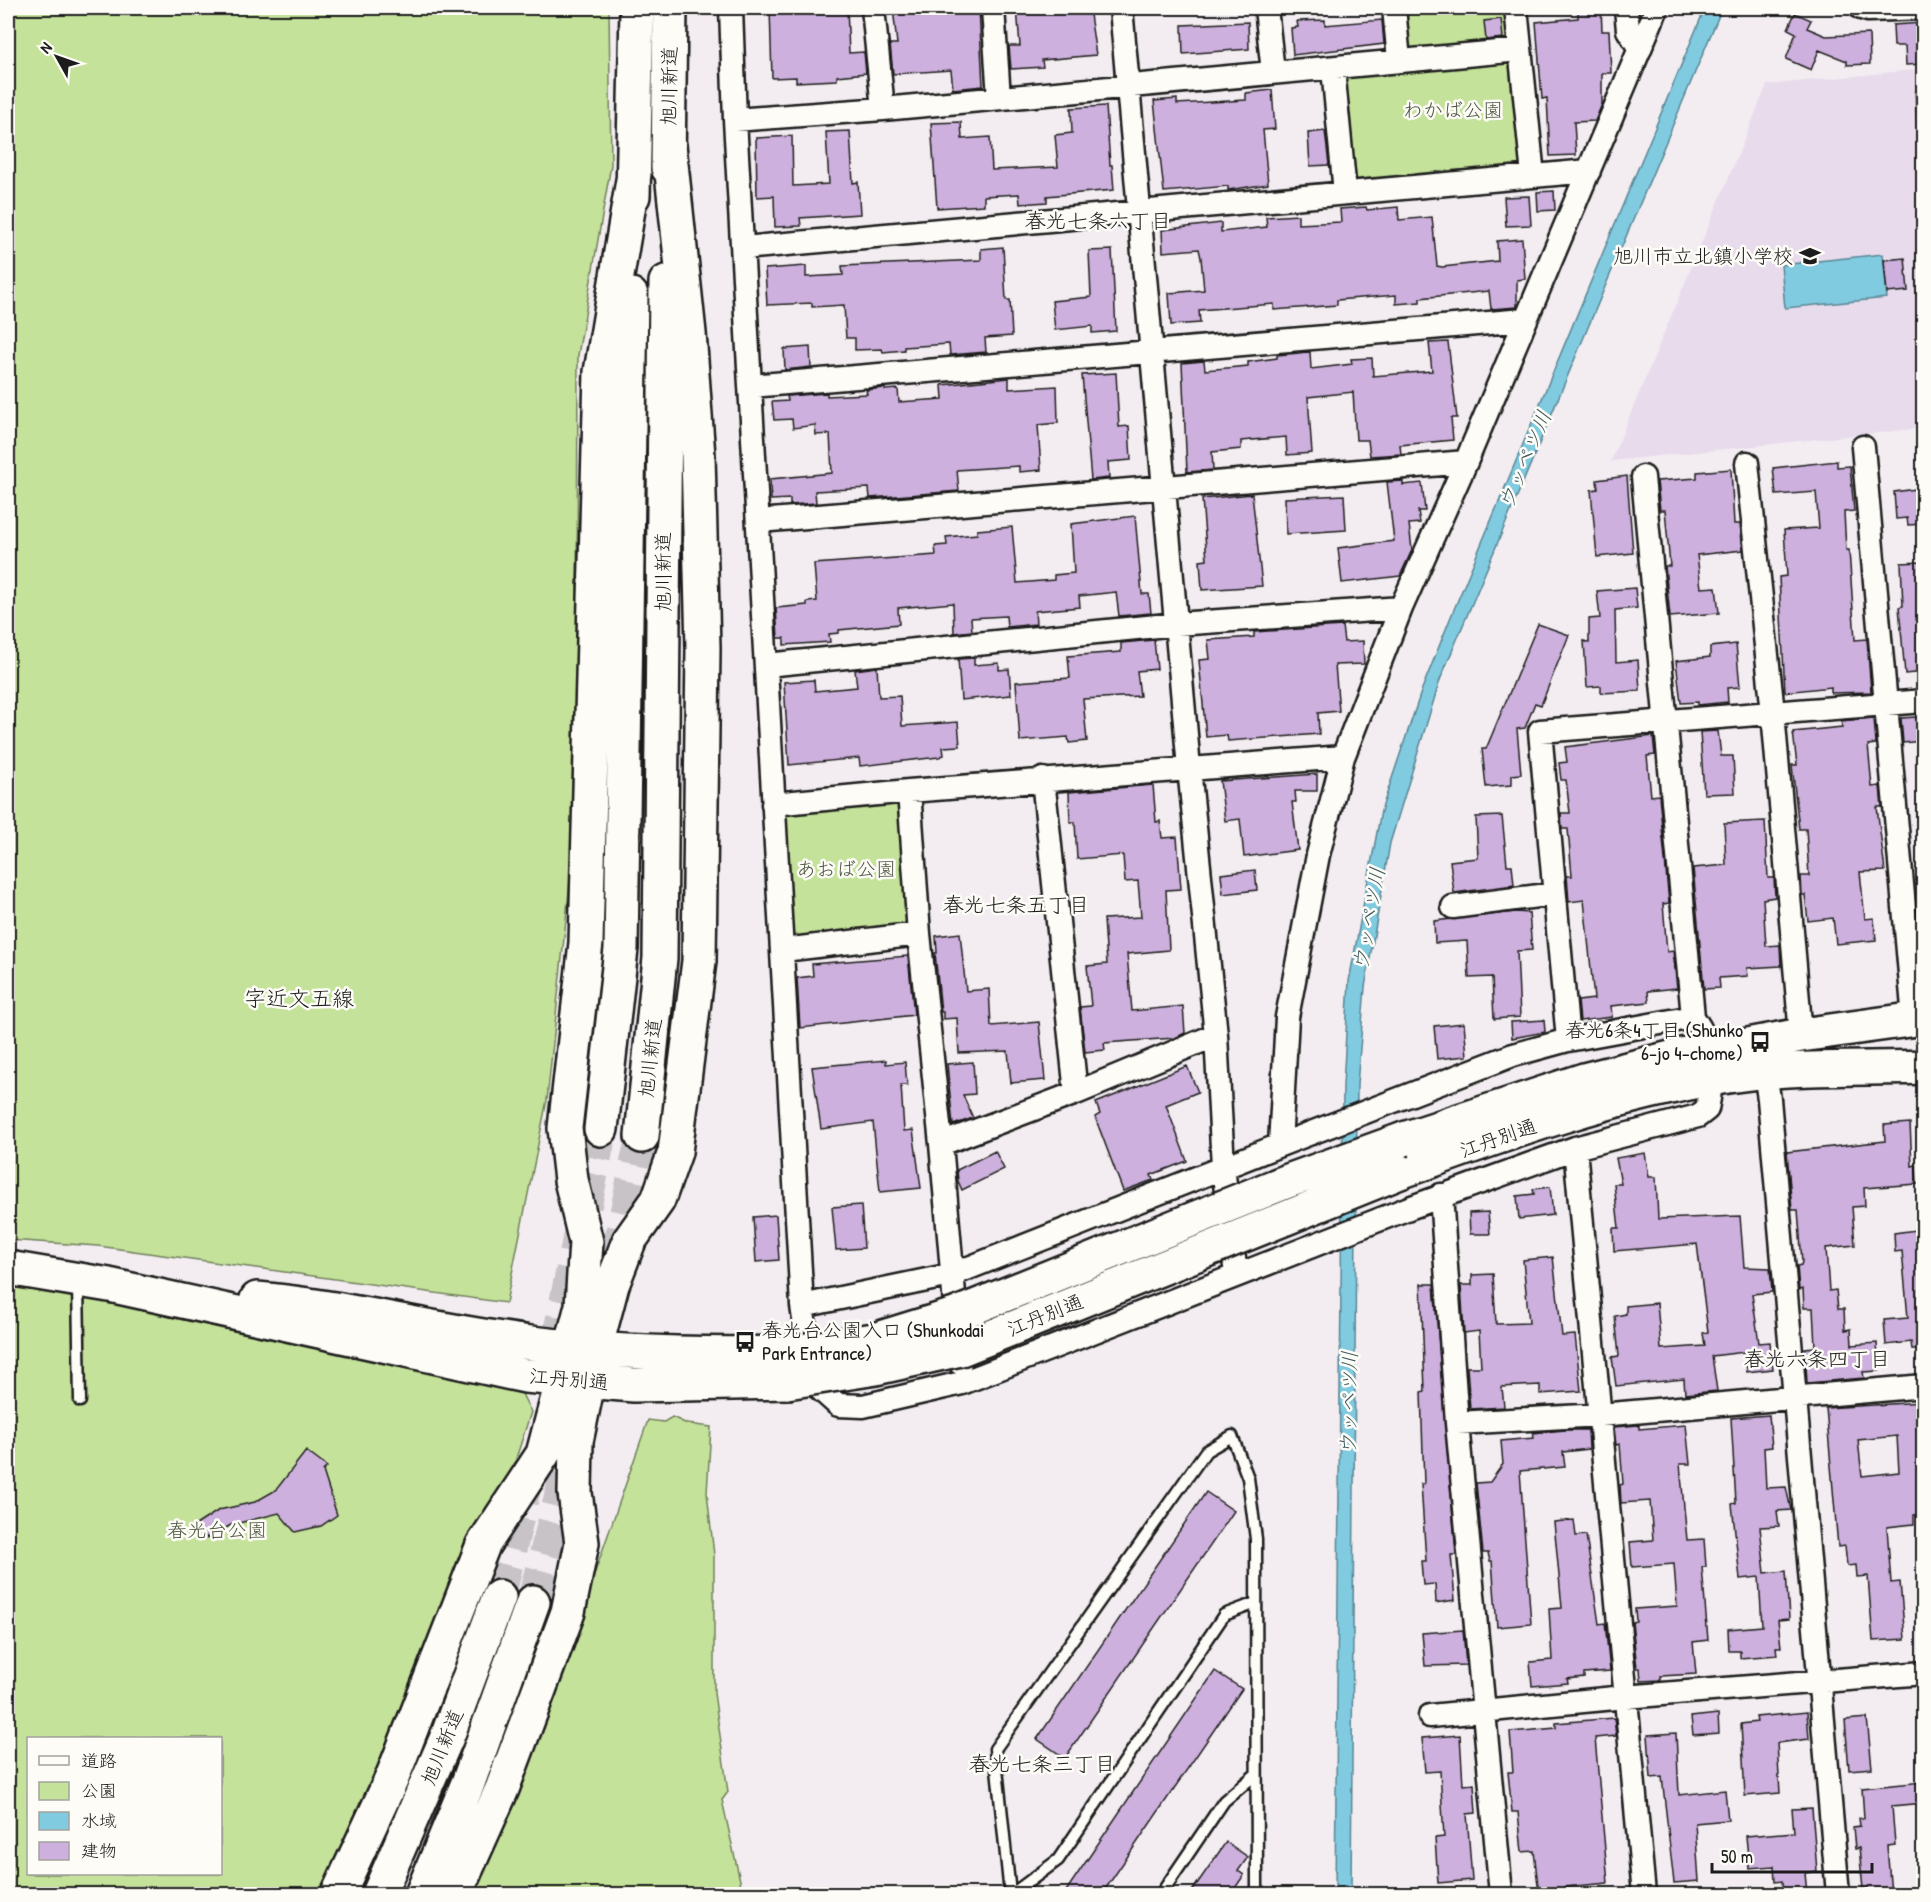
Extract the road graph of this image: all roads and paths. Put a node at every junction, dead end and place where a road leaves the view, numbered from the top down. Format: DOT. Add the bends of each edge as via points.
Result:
graph roads {
  1 [pos="637,8"];
  2 [pos="670,8"];
  3 [pos="731,8"];
  4 [pos="873,8"];
  5 [pos="993,8"];
  6 [pos="1121,8"];
  7 [pos="1266,8"];
  8 [pos="1394,8"];
  9 [pos="1516,8"];
  10 [pos="1626,8"];
  11 [pos="1657,8"];
  12 [pos="1861,8"];
  13 [pos="1923,8"];
  14 [pos="1520,50"];
  15 [pos="1640,50"];
  16 [pos="1399,60"];
  17 [pos="1333,69"];
  18 [pos="1273,72"];
  19 [pos="1128,84"];
  20 [pos="999,98"];
  21 [pos="883,109"];
  22 [pos="735,120"];
  23 [pos="669,145"];
  24 [pos="1589,171"];
  25 [pos="634,174"];
  26 [pos="1533,176"];
  27 [pos="1345,193"];
  28 [pos="1140,214"];
  29 [pos="743,248"];
  30 [pos="1524,320"];
  31 [pos="1152,352"];
  32 [pos="751,386"];
  33 [pos="1863,447"];
  34 [pos="1466,462"];
  35 [pos="1747,463"];
  36 [pos="1643,477"];
  37 [pos="1166,489"];
  38 [pos="759,521"];
  39 [pos="1401,608"];
  40 [pos="1178,624"];
  41 [pos="766,665"];
  42 [pos="1923,701"];
  43 [pos="1886,703"];
  44 [pos="1773,713"];
  45 [pos="1664,722"];
  46 [pos="1343,757"];
  47 [pos="1189,768"];
  48 [pos="1043,780"];
  49 [pos="909,790"];
  50 [pos="773,804"];
  51 [pos="1554,894"];
  52 [pos="1453,907"];
  53 [pos="919,934"];
  54 [pos="783,950"];
  55 [pos="1693,1017"];
  56 [pos="1919,1018"];
  57 [pos="1216,1035"];
  58 [pos="1801,1035"];
  59 [pos="1568,1040"];
  60 [pos="1762,1057"];
  61 [pos="1711,1064"];
  62 [pos="1923,1067"];
  63 [pos="1076,1093"];
  64 [pos="601,1129"];
  65 [pos="642,1136"];
  66 [pos="1286,1142"];
  67 [pos="941,1144"];
  68 [pos="1575,1148"];
  69 [pos="1223,1167"];
  70 [pos="1442,1195"];
  71 [pos="8,1268"];
  72 [pos="951,1275"];
  73 [pos="1236,1275"];
  74 [pos="94,1283"];
  75 [pos="802,1306"];
  76 [pos="583,1348"];
  77 [pos="787,1368"];
  78 [pos="576,1380"];
  79 [pos="962,1383"];
  80 [pos="1923,1386"];
  81 [pos="1794,1398"];
  82 [pos="80,1401"];
  83 [pos="1600,1415"];
  84 [pos="1458,1423"];
  85 [pos="500,1598"];
  86 [pos="533,1602"];
  87 [pos="1256,1603"];
  88 [pos="1923,1673"];
  89 [pos="1820,1683"];
  90 [pos="1625,1697"];
  91 [pos="1485,1709"];
  92 [pos="1430,1716"];
  93 [pos="1255,1775"];
  94 [pos="338,1894"];
  95 [pos="379,1894"];
  96 [pos="422,1894"];
  97 [pos="455,1894"];
  98 [pos="1011,1894"];
  99 [pos="1161,1894"];
  100 [pos="1257,1894"];
  101 [pos="1501,1894"];
  102 [pos="1644,1894"];
  103 [pos="1838,1894"];
  1 -- 25 [label="main road, 旭川新道"];
  2 -- 23 [label="main road, 旭川新道"];
  3 -- 22 [label="street"];
  4 -- 21 [label="street"];
  5 -- 20 [label="street"];
  6 -- 19 [label="street"];
  7 -- 18 [label="street"];
  8 -- 16 [label="street"];
  9 -- 14 [label="street"];
  10 -- 15 [label="street" via="1628,30"];
  11 -- 15 [label="street"];
  12 -- 13 [label="street"];
  14 -- 16 [label="street"];
  14 -- 26 [label="street"];
  15 -- 24 [label="street"];
  16 -- 17 [label="street"];
  17 -- 18 [label="street"];
  17 -- 27 [label="street"];
  18 -- 19 [label="street"];
  19 -- 20 [label="street"];
  19 -- 28 [label="street"];
  20 -- 21 [label="street"];
  21 -- 22 [label="street"];
  22 -- 29 [label="street"];
  23 -- 65 [label="main road, 旭川新道" via="660,958"];
  23 -- 76 [label="main road" via="698,456 703,648 699,961 675,1152 658,1200 629,1241"];
  24 -- 26 [label="street"];
  24 -- 30 [label="street"];
  25 -- 64 [label="main road, 旭川新道" via="625,518 621,949"];
  25 -- 76 [label="main road" via="601,372 586,943 564,1128 586,1242"];
  26 -- 27 [label="street"];
  27 -- 28 [label="street"];
  28 -- 29 [label="street"];
  28 -- 31 [label="street"];
  29 -- 32 [label="street"];
  30 -- 31 [label="street"];
  30 -- 34 [label="street"];
  31 -- 32 [label="street"];
  31 -- 37 [label="street"];
  32 -- 38 [label="street"];
  33 -- 43 [label="street"];
  34 -- 37 [label="street"];
  34 -- 39 [label="street"];
  35 -- 44 [label="street"];
  36 -- 45 [label="street"];
  37 -- 38 [label="street"];
  37 -- 40 [label="street"];
  38 -- 41 [label="street"];
  39 -- 40 [label="street"];
  39 -- 46 [label="street"];
  40 -- 41 [label="street"];
  40 -- 47 [label="street"];
  41 -- 50 [label="street"];
  42 -- 43 [label="street"];
  43 -- 44 [label="street"];
  43 -- 56 [label="street"];
  44 -- 45 [label="street"];
  44 -- 58 [label="street"];
  45 -- 51 [label="street" via="1540,731"];
  45 -- 55 [label="street"];
  46 -- 47 [label="street"];
  46 -- 66 [label="street" via="1318,855 1287,1017"];
  47 -- 48 [label="street"];
  47 -- 57 [label="street"];
  48 -- 49 [label="street"];
  48 -- 63 [label="street"];
  49 -- 50 [label="street"];
  49 -- 53 [label="street"];
  50 -- 54 [label="street"];
  51 -- 52 [label="street"];
  51 -- 59 [label="street"];
  53 -- 54 [label="street"];
  53 -- 67 [label="street"];
  54 -- 75 [label="street"];
  55 -- 59 [label="street"];
  55 -- 61 [label="street"];
  56 -- 58 [label="main road, 江丹別通"];
  57 -- 63 [label="street"];
  57 -- 69 [label="street"];
  58 -- 60 [label="main road, 江丹別通"];
  59 -- 66 [label="street" via="1513,1055"];
  60 -- 61 [label="main road, 江丹別通"];
  60 -- 62 [label="main road, 江丹別通"];
  60 -- 81 [label="street"];
  61 -- 68 [label="street" via="1707,1109 1698,1116"];
  61 -- 77 [label="main road, 江丹別通, bridge" via="1584,1080 1288,1181 955,1315"];
  61 -- 77 [label="main road, 江丹別通, bridge" via="1625,1099 1514,1130 1400,1172 961,1349 876,1368"];
  63 -- 67 [label="street"];
  66 -- 69 [label="street"];
  67 -- 72 [label="street"];
  68 -- 70 [label="street"];
  68 -- 83 [label="street"];
  69 -- 72 [label="street"];
  69 -- 73 [label="street"];
  70 -- 73 [label="street"];
  70 -- 84 [label="street"];
  71 -- 74 [label="main road, 江丹別通"];
  72 -- 75 [label="street"];
  72 -- 79 [label="street"];
  73 -- 79 [label="street"];
  74 -- 76 [label="main road, 江丹別通" via="304,1303 530,1343"];
  74 -- 78 [label="main road, 江丹別通" via="525,1376"];
  74 -- 82 [label="lane"];
  75 -- 79 [label="street" via="812,1373 819,1388 837,1405 863,1406"];
  76 -- 77 [label="main road, 江丹別通" via="690,1354"];
  76 -- 78 [label="main road"];
  77 -- 78 [label="main road, 江丹別通" via="634,1385"];
  78 -- 94 [label="main road" via="543,1454 483,1545 392,1778"];
  78 -- 97 [label="main road" via="575,1493 582,1543 568,1612 502,1789"];
  80 -- 81 [label="street"];
  81 -- 83 [label="street"];
  81 -- 89 [label="street"];
  83 -- 84 [label="street"];
  83 -- 90 [label="street"];
  84 -- 91 [label="street"];
  85 -- 95 [label="main road, 旭川新道" via="447,1737"];
  86 -- 96 [label="main road, 旭川新道" via="468,1783"];
  87 -- 93 [label="lane"];
  87 -- 98 [label="lane" via="1224,1615 1058,1860"];
  87 -- 98 [label="lane" via="1257,1539 1249,1488 1232,1436 1206,1451 995,1749"];
  88 -- 89 [label="street"];
  89 -- 90 [label="street"];
  89 -- 103 [label="street"];
  90 -- 91 [label="street"];
  90 -- 102 [label="street"];
  91 -- 92 [label="street"];
  91 -- 101 [label="street"];
  93 -- 99 [label="lane" via="1224,1801"];
  93 -- 100 [label="lane"];
}
